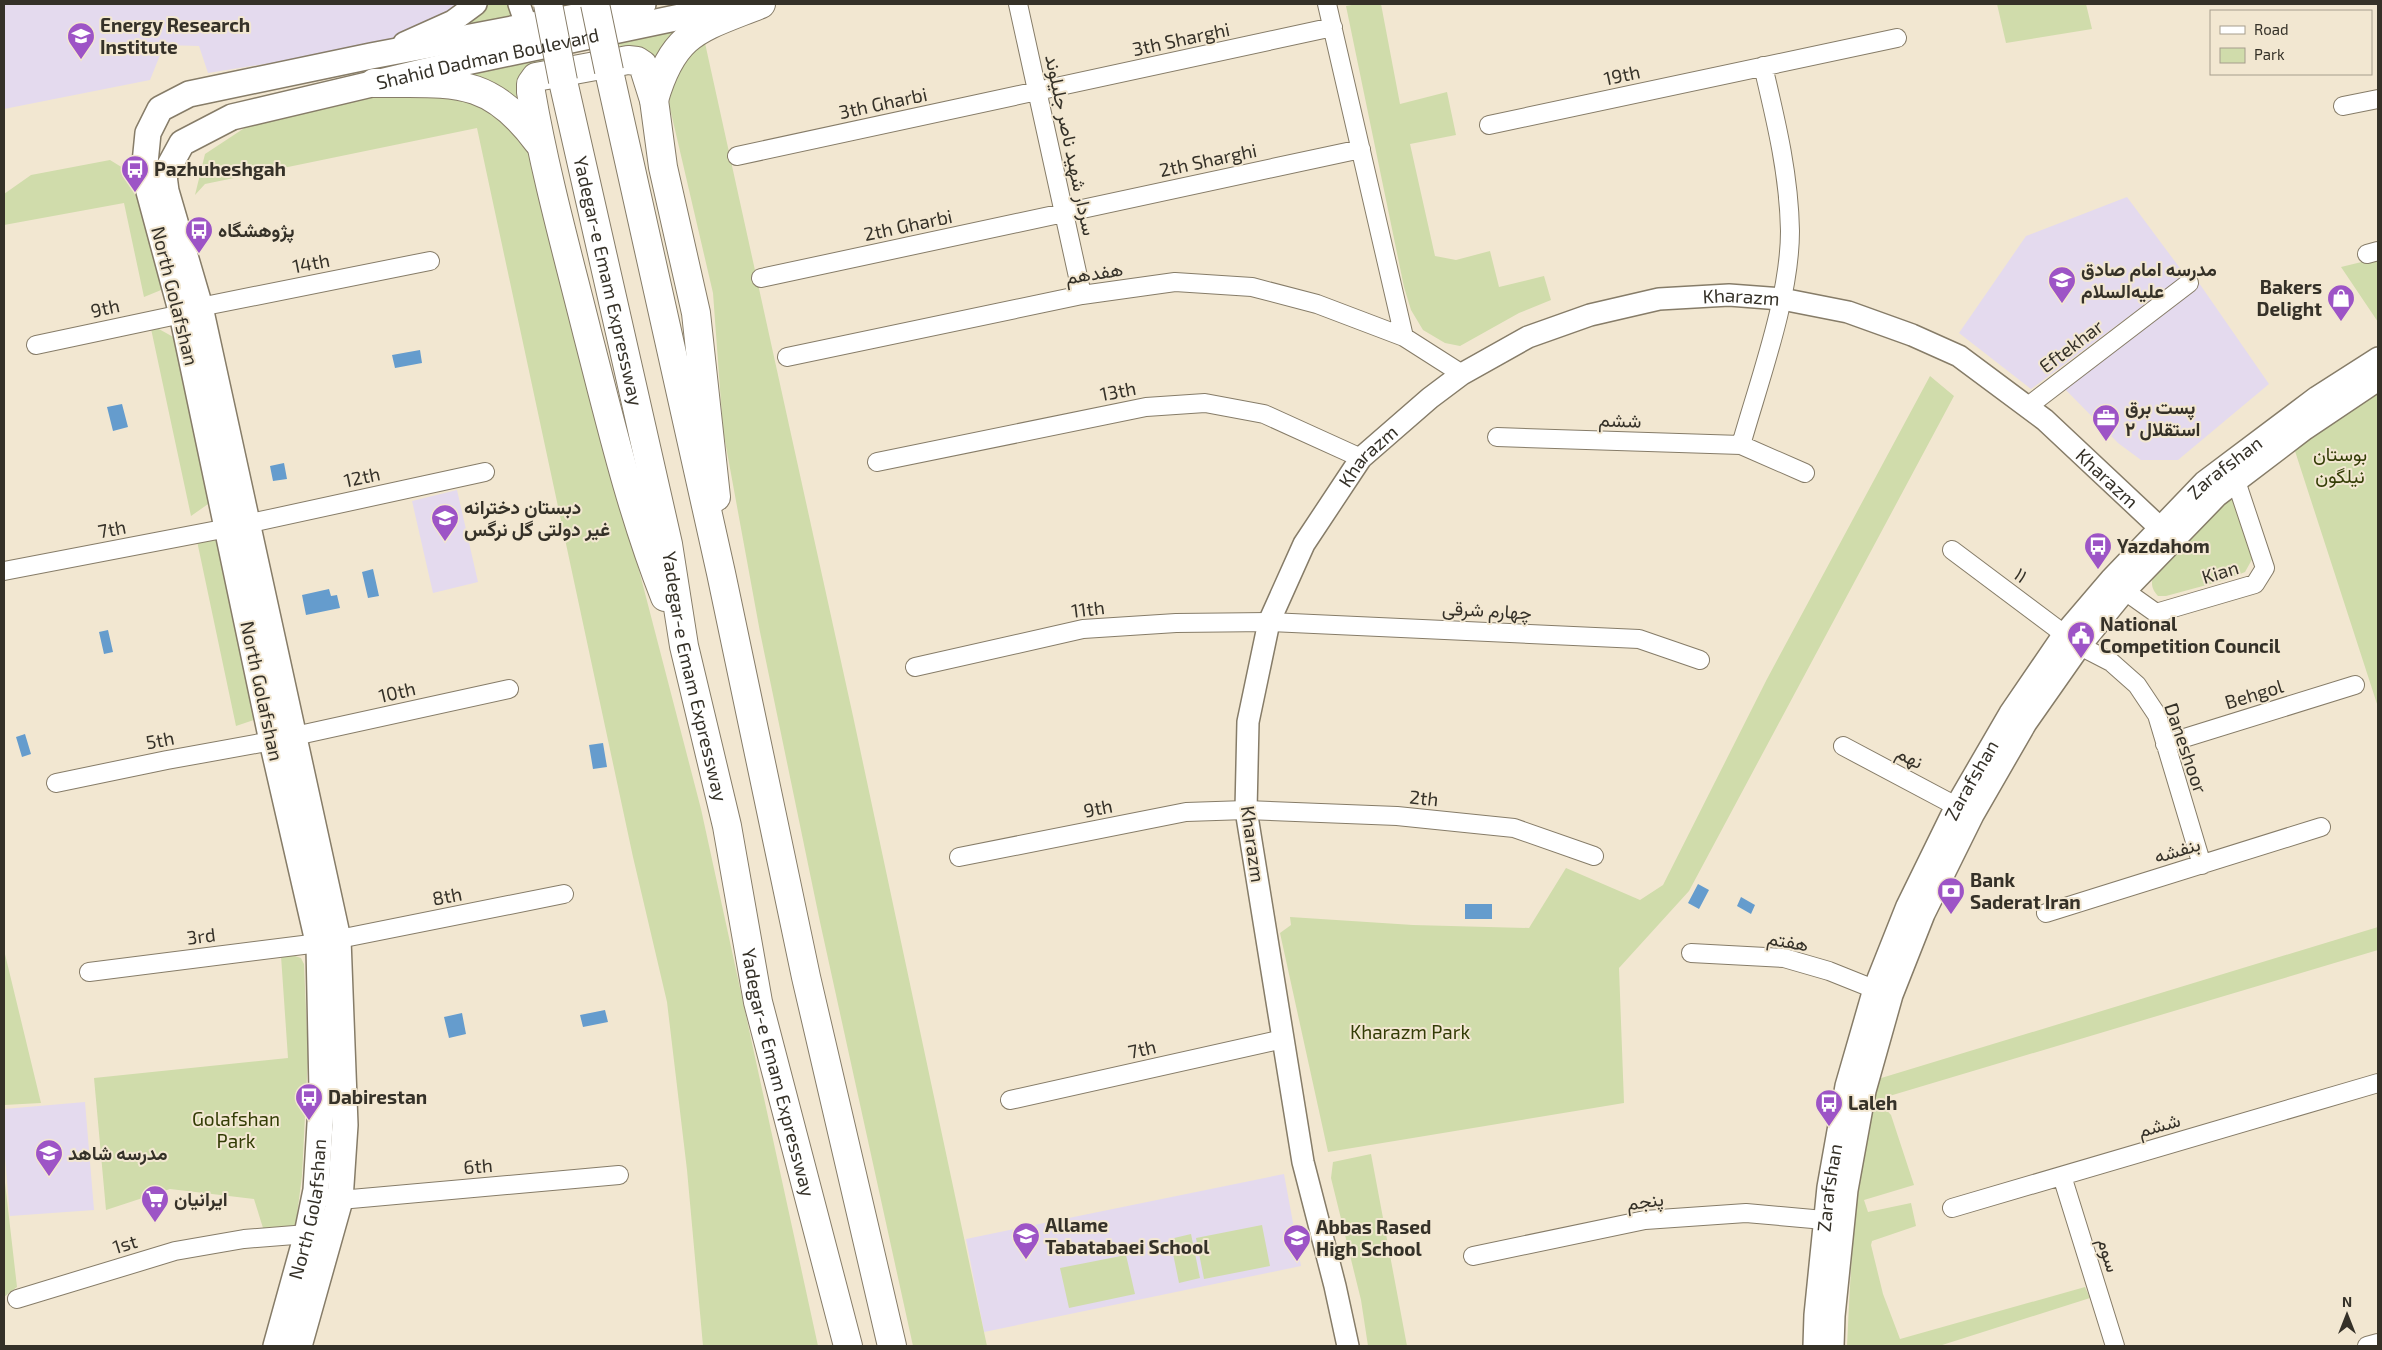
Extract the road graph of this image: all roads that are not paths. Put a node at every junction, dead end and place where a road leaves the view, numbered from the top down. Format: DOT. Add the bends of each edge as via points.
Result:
graph roads {
  1 [pos="476,4"];
  2 [pos="519,4"];
  3 [pos="548,4"];
  4 [pos="595,4"];
  5 [pos="643,4"];
  6 [pos="745,4"];
  7 [pos="761,4"];
  8 [pos="1018,4"];
  9 [pos="1327,4"];
  10 [pos="527,27"];
  11 [pos="1333,27"];
  12 [pos="1897,38"];
  13 [pos="371,56"];
  14 [pos="1763,66"];
  15 [pos="374,83"];
  16 [pos="223,85"];
  17 [pos="1038,92"];
  18 [pos="2378,99"];
  19 [pos="654,100"];
  20 [pos="2343,106"];
  21 [pos="232,117"];
  22 [pos="1489,125"];
  23 [pos="540,144"];
  24 [pos="1361,149"];
  25 [pos="737,156"];
  26 [pos="1064,213"];
  27 [pos="430,261"];
  28 [pos="761,278"];
  29 [pos="2189,283"];
  30 [pos="1082,295"];
  31 [pos="1782,299"];
  32 [pos="191,310"];
  33 [pos="1404,337"];
  34 [pos="36,344"];
  35 [pos="787,357"];
  36 [pos="2378,358"];
  37 [pos="1462,374"];
  38 [pos="2378,380"];
  39 [pos="2027,407"];
  40 [pos="1497,436"];
  41 [pos="1741,445"];
  42 [pos="1361,458"];
  43 [pos="877,462"];
  44 [pos="485,472"];
  45 [pos="1805,473"];
  46 [pos="2236,482"];
  47 [pos="237,526"];
  48 [pos="2167,534"];
  49 [pos="1952,550"];
  50 [pos="4,571"];
  51 [pos="721,574"];
  52 [pos="2125,591"];
  53 [pos="1269,622"];
  54 [pos="2072,640"];
  55 [pos="684,646"];
  56 [pos="1700,660"];
  57 [pos="915,667"];
  58 [pos="2355,685"];
  59 [pos="509,689"];
  60 [pos="283,739"];
  61 [pos="2166,744"];
  62 [pos="1843,746"];
  63 [pos="56,783"];
  64 [pos="1956,806"];
  65 [pos="1246,810"];
  66 [pos="2321,827"];
  67 [pos="1594,856"];
  68 [pos="960,857"];
  69 [pos="2202,865"];
  70 [pos="564,894"];
  71 [pos="2046,913"];
  72 [pos="328,941"];
  73 [pos="1691,954"];
  74 [pos="90,972"];
  75 [pos="1874,989"];
  76 [pos="1283,1039"];
  77 [pos="2378,1082"];
  78 [pos="1010,1100"];
  79 [pos="619,1175"];
  80 [pos="2062,1176"];
  81 [pos="315,1195"];
  82 [pos="340,1200"];
  83 [pos="1952,1208"];
  84 [pos="1824,1220"];
  85 [pos="308,1234"];
  86 [pos="1473,1256"];
  87 [pos="18,1299"];
  88 [pos="2378,1343"];
  89 [pos="276,1346"];
  90 [pos="299,1346"];
  91 [pos="848,1346"];
  92 [pos="892,1346"];
  93 [pos="1348,1346"];
  94 [pos="1814,1346"];
  95 [pos="1834,1346"];
  96 [pos="2115,1346"];
  97 [pos="2367,1346"];
  1 -- 13 [label="street" via="436,30"];
  2 -- 10 [label="street"];
  3 -- 55 [label="highway, Yadegar-e Emam Expressway, bridge" via="668,544"];
  4 -- 51 [label="highway, bridge"];
  5 -- 10 [label="main road, Shahid Dadman Boulevard"];
  6 -- 15 [label="main road, Shahid Dadman Boulevard"];
  7 -- 19 [label="highway" via="689,36 671,57"];
  8 -- 17 [label="street, سردار شهید ناصر جلیلوند"];
  9 -- 11 [label="street"];
  10 -- 13 [label="main road, Shahid Dadman Boulevard"];
  11 -- 17 [label="street, 3th Sharghi"];
  11 -- 24 [label="street"];
  12 -- 14 [label="street, 19th"];
  13 -- 16 [label="main road, Shahid Dadman Boulevard"];
  14 -- 22 [label="street, 19th"];
  14 -- 31 [label="street" via="1786,165 1790,232"];
  15 -- 21 [label="main road, Shahid Dadman Boulevard"];
  15 -- 23 [label="highway" via="450,84 474,89 512,110"];
  16 -- 21 [label="main road"];
  16 -- 32 [label="main road, North Golafshan" via="189,94 160,110 148,133 144,173"];
  17 -- 25 [label="street, 3th Gharbi"];
  17 -- 26 [label="street, سردار شهید ناصر جلیلوند"];
  18 -- 20 [label="street"];
  19 -- 23 [label="highway" via="644,65 637,60 536,77 530,92"];
  19 -- 51 [label="highway" via="663,167 696,313 714,463"];
  21 -- 32 [label="main road, North Golafshan" via="182,143 164,176"];
  23 -- 55 [label="highway" via="643,542"];
  24 -- 26 [label="street, 2th Sharghi"];
  24 -- 33 [label="street"];
  26 -- 28 [label="street, 2th Gharbi"];
  26 -- 30 [label="street, سردار شهید ناصر جلیلوند"];
  27 -- 32 [label="street, 14th"];
  29 -- 39 [label="street, Eftekhar"];
  30 -- 33 [label="street, هفدهم" via="1175,282 1252,287 1317,304"];
  30 -- 35 [label="street, هفدهم"];
  31 -- 37 [label="street, Kharazm" via="1729,295 1651,301 1590,315 1528,337"];
  31 -- 39 [label="street, Kharazm" via="1848,312 1912,335 1959,356"];
  31 -- 41 [label="street"];
  32 -- 34 [label="street, 9th"];
  32 -- 47 [label="main road, North Golafshan"];
  33 -- 37 [label="street, هفدهم"];
  36 -- 48 [label="street, Zarafshan" via="2317,397 2204,482"];
  37 -- 42 [label="street, Kharazm"];
  38 -- 46 [label="street, Zarafshan" via="2318,420"];
  39 -- 48 [label="street, Kharazm"];
  40 -- 41 [label="street, ششم"];
  41 -- 45 [label="street, ششم"];
  42 -- 43 [label="street, 13th" via="1264,414 1206,403 1146,407"];
  42 -- 53 [label="street, Kharazm" via="1304,544"];
  44 -- 47 [label="street, 12th"];
  46 -- 48 [label="street, Zarafshan"];
  46 -- 52 [label="street, Kian" via="2265,568 2255,584 2156,613"];
  47 -- 50 [label="street, 7th"];
  47 -- 60 [label="main road, North Golafshan"];
  48 -- 52 [label="street, Zarafshan"];
  48 -- 54 [label="street, Zarafshan" via="2111,578"];
  49 -- 54 [label="street, ۱۱"];
  51 -- 92 [label="highway" via="806,977"];
  52 -- 54 [label="street, Zarafshan"];
  53 -- 56 [label="street, چهارم شرقی" via="1639,639"];
  53 -- 57 [label="street, 11th" via="1084,629"];
  53 -- 65 [label="street, Kharazm" via="1248,722"];
  54 -- 61 [label="street, Daneshoor" via="2111,662 2138,686 2157,715"];
  54 -- 64 [label="street, Zarafshan" via="2010,713"];
  54 -- 95 [label="street, Zarafshan" via="1973,815 1924,914 1892,995 1865,1091 1847,1190"];
  55 -- 91 [label="highway, Yadegar-e Emam Expressway" via="727,826 758,1002"];
  58 -- 61 [label="street, Behgol"];
  59 -- 60 [label="street, 10th"];
  60 -- 63 [label="street, 5th"];
  60 -- 72 [label="main road, North Golafshan"];
  61 -- 69 [label="street, Daneshoor"];
  62 -- 64 [label="street, نهم"];
  64 -- 75 [label="street, Zarafshan" via="1907,906"];
  65 -- 67 [label="street, 2th" via="1397,816 1514,828"];
  65 -- 68 [label="street, 9th" via="1186,812"];
  65 -- 76 [label="street, Kharazm"];
  66 -- 69 [label="street, بنفشه"];
  69 -- 71 [label="street, بنفشه"];
  70 -- 72 [label="street, 8th"];
  72 -- 74 [label="street, 3rd"];
  72 -- 81 [label="main road, North Golafshan"];
  72 -- 82 [label="main road, North Golafshan" via="345,1125"];
  73 -- 75 [label="street, هفتم" via="1784,958 1830,971"];
  75 -- 84 [label="street, Zarafshan" via="1846,1086"];
  76 -- 78 [label="street, 7th"];
  76 -- 93 [label="street, Kharazm" via="1303,1162"];
  77 -- 80 [label="street, ششم"];
  79 -- 82 [label="street, 6th"];
  80 -- 83 [label="street, ششم"];
  80 -- 96 [label="street, سوم"];
  81 -- 82 [label="street, 6th"];
  81 -- 85 [label="main road, North Golafshan"];
  82 -- 90 [label="main road, North Golafshan"];
  84 -- 86 [label="street, پنجم" via="1746,1213 1646,1220"];
  84 -- 94 [label="street, Zarafshan"];
  85 -- 87 [label="street, 1st" via="244,1239 175,1251"];
  85 -- 89 [label="main road, North Golafshan"];
  88 -- 97 [label="street"];
}
